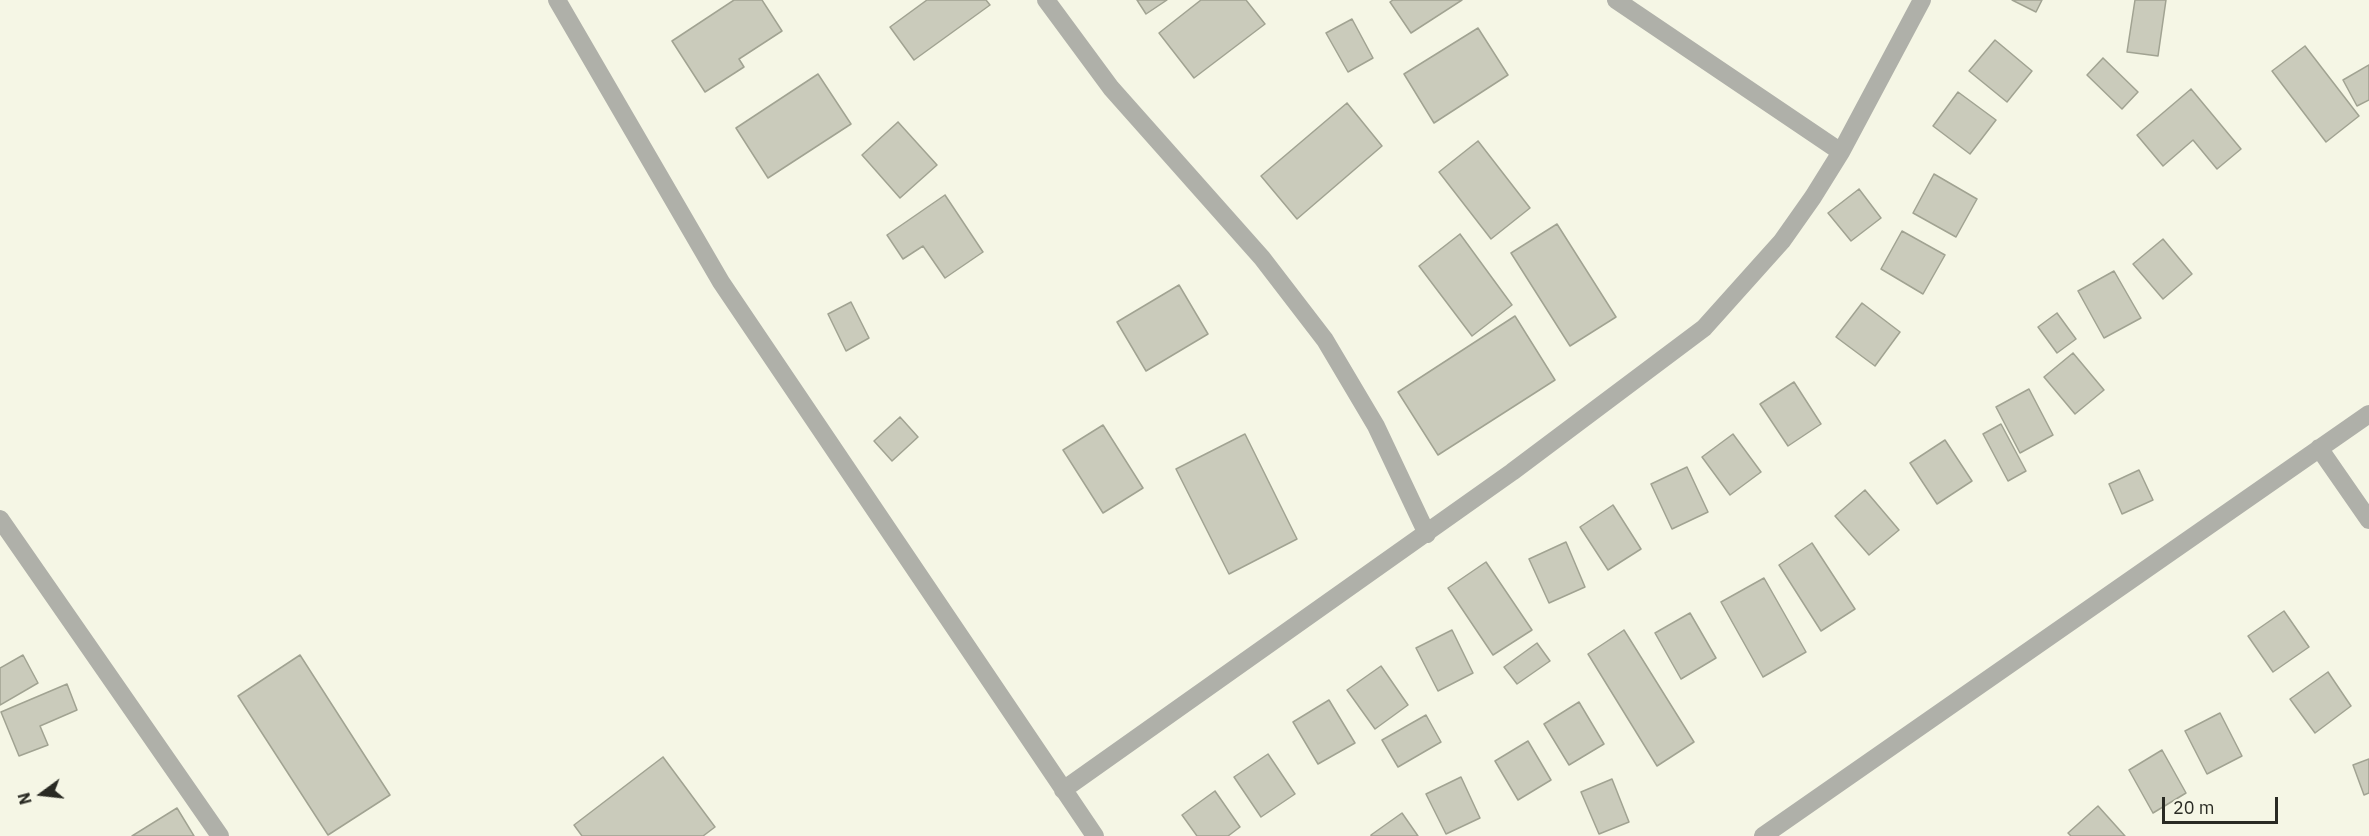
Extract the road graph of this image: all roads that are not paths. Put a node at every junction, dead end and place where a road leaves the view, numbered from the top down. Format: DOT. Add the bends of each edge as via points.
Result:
graph roads {
  1 [pos="557,0"];
  2 [pos="1046,0"];
  3 [pos="1616,0"];
  4 [pos="1922,0"];
  5 [pos="1841,152"];
  6 [pos="2369,414"];
  7 [pos="2319,448"];
  8 [pos="0,519"];
  9 [pos="2369,520"];
  10 [pos="1427,534"];
  11 [pos="1063,790"];
  12 [pos="220,836"];
  13 [pos="1095,836"];
  14 [pos="1763,836"];
  1 -- 11 [label="street" via="721,282"];
  2 -- 10 [label="street" via="1111,87 1262,258 1325,340 1376,426"];
  3 -- 5 [label="street"];
  4 -- 5 [label="street"];
  5 -- 10 [label="street" via="1782,242 1704,328"];
  6 -- 7 [label="street"];
  7 -- 9 [label="street"];
  7 -- 14 [label="street"];
  8 -- 12 [label="street"];
  10 -- 11 [label="street"];
  11 -- 13 [label="street"];
}
